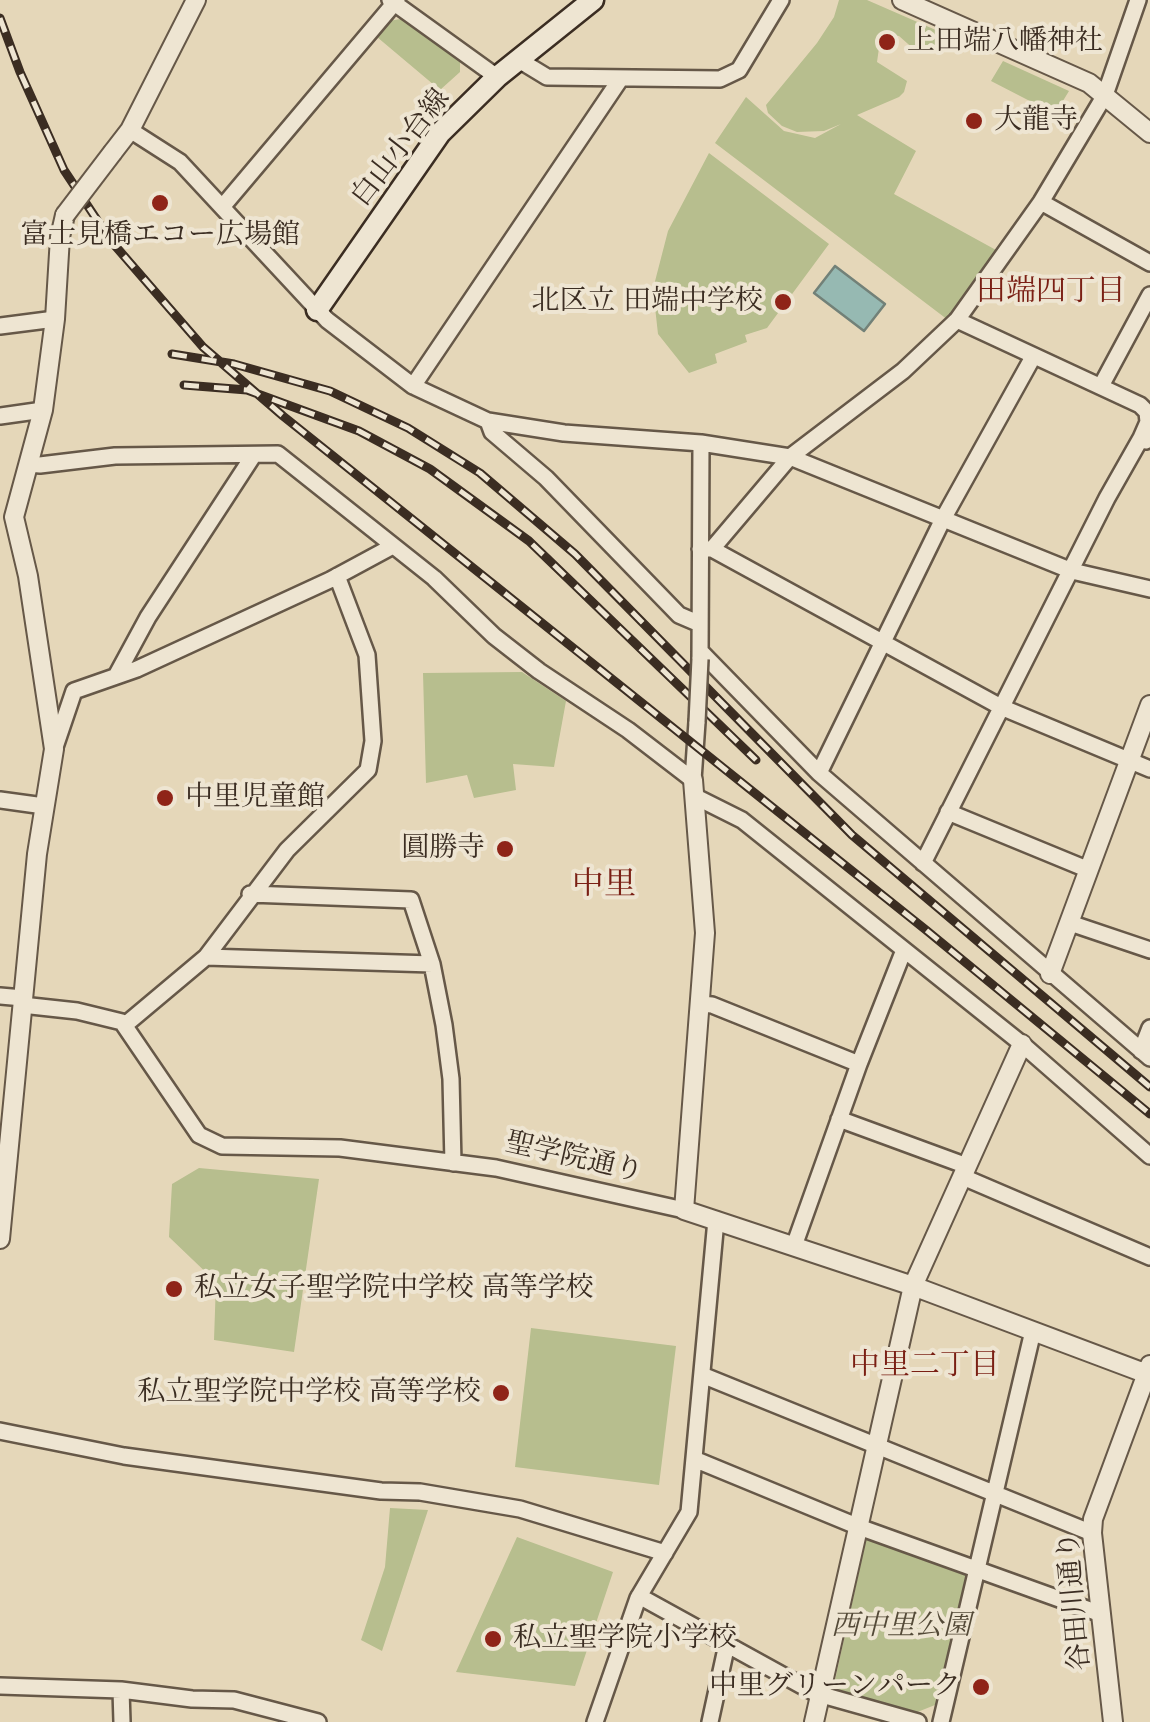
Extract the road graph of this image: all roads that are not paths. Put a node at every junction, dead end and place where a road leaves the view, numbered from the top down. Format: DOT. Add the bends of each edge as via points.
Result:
graph roads {
  1 [pos="196,0"];
  2 [pos="594,0"];
  3 [pos="782,0"];
  4 [pos="902,0"];
  5 [pos="1138,0"];
  6 [pos="394,1"];
  7 [pos="518,60"];
  8 [pos="498,78"];
  9 [pos="621,78"];
  10 [pos="1105,96"];
  11 [pos="130,130"];
  12 [pos="1150,133"];
  13 [pos="1041,202"];
  14 [pos="222,206"];
  15 [pos="1150,263"];
  16 [pos="1150,295"];
  17 [pos="318,310"];
  18 [pos="54,319"];
  19 [pos="957,320"];
  20 [pos="0,326"];
  21 [pos="1032,356"];
  22 [pos="413,386"];
  23 [pos="1101,386"];
  24 [pos="43,410"];
  25 [pos="0,416"];
  26 [pos="488,421"];
  27 [pos="1145,440"];
  28 [pos="701,443"];
  29 [pos="253,456"];
  30 [pos="790,457"];
  31 [pos="28,464"];
  32 [pos="943,519"];
  33 [pos="394,546"];
  34 [pos="706,549"];
  35 [pos="1072,571"];
  36 [pos="337,576"];
  37 [pos="1150,589"];
  38 [pos="700,624"];
  39 [pos="882,642"];
  40 [pos="700,655"];
  41 [pos="116,676"];
  42 [pos="74,690"];
  43 [pos="46,701"];
  44 [pos="1150,705"];
  45 [pos="1001,707"];
  46 [pos="54,749"];
  47 [pos="1129,762"];
  48 [pos="1150,769"];
  49 [pos="819,772"];
  50 [pos="694,788"];
  51 [pos="0,800"];
  52 [pos="44,806"];
  53 [pos="948,812"];
  54 [pos="923,862"];
  55 [pos="1089,870"];
  56 [pos="250,894"];
  57 [pos="1070,922"];
  58 [pos="904,950"];
  59 [pos="1150,950"];
  60 [pos="206,957"];
  61 [pos="432,964"];
  62 [pos="1050,974"];
  63 [pos="0,996"];
  64 [pos="23,1002"];
  65 [pos="700,1004"];
  66 [pos="125,1025"];
  67 [pos="1150,1028"];
  68 [pos="1022,1044"];
  69 [pos="1146,1054"];
  70 [pos="859,1064"];
  71 [pos="839,1119"];
  72 [pos="1150,1156"];
  73 [pos="453,1163"];
  74 [pos="3,1172"];
  75 [pos="965,1172"];
  76 [pos="684,1210"];
  77 [pos="716,1220"];
  78 [pos="0,1239"];
  79 [pos="794,1246"];
  80 [pos="1150,1257"];
  81 [pos="914,1286"];
  82 [pos="1033,1332"];
  83 [pos="1149,1371"];
  84 [pos="702,1376"];
  85 [pos="0,1431"];
  86 [pos="877,1445"];
  87 [pos="694,1459"];
  88 [pos="995,1494"];
  89 [pos="858,1527"];
  90 [pos="1092,1533"];
  91 [pos="664,1553"];
  92 [pos="978,1571"];
  93 [pos="639,1596"];
  94 [pos="1101,1614"];
  95 [pos="727,1644"];
  96 [pos="0,1686"];
  97 [pos="121,1690"];
  98 [pos="820,1695"];
  99 [pos="243,1702"];
  100 [pos="122,1722"];
  101 [pos="242,1722"];
  102 [pos="318,1722"];
  103 [pos="595,1722"];
  104 [pos="710,1722"];
  105 [pos="814,1722"];
  106 [pos="918,1722"];
  107 [pos="941,1722"];
  108 [pos="1113,1722"];
  1 -- 11 [label="street"];
  2 -- 7 [label="main road, 白山小台線"];
  3 -- 9 [label="street" via="739,70 720,79"];
  4 -- 10 [label="street"];
  5 -- 10 [label="street"];
  6 -- 8 [label="street"];
  6 -- 14 [label="street"];
  7 -- 8 [label="main road, 白山小台線"];
  7 -- 9 [label="street" via="546,77"];
  8 -- 17 [label="main road, 白山小台線" via="440,133"];
  9 -- 22 [label="street"];
  10 -- 12 [label="street"];
  10 -- 13 [label="street"];
  11 -- 14 [label="street" via="180,162"];
  11 -- 18 [label="street, bridge" via="66,215"];
  13 -- 15 [label="street"];
  13 -- 19 [label="street"];
  14 -- 17 [label="street"];
  16 -- 23 [label="street"];
  17 -- 22 [label="street"];
  18 -- 20 [label="street"];
  18 -- 24 [label="street"];
  19 -- 21 [label="street"];
  19 -- 30 [label="street" via="903,371"];
  21 -- 23 [label="street"];
  21 -- 32 [label="street"];
  22 -- 26 [label="street"];
  23 -- 27 [label="street" via="1148,412"];
  24 -- 25 [label="street"];
  24 -- 31 [label="street"];
  26 -- 28 [label="street"];
  26 -- 38 [label="street" via="679,615"];
  27 -- 35 [label="street"];
  28 -- 30 [label="street"];
  28 -- 34 [label="street"];
  29 -- 31 [label="street"];
  29 -- 33 [label="street" via="278,454"];
  29 -- 41 [label="street"];
  30 -- 32 [label="street"];
  30 -- 34 [label="street"];
  31 -- 43 [label="street" via="14,518"];
  32 -- 35 [label="street"];
  32 -- 39 [label="street"];
  33 -- 36 [label="street"];
  33 -- 50 [label="street" via="494,636 628,730"];
  34 -- 38 [label="street"];
  34 -- 39 [label="street"];
  35 -- 37 [label="street"];
  35 -- 45 [label="street"];
  36 -- 41 [label="street"];
  36 -- 56 [label="street" via="367,655 373,740 368,770"];
  38 -- 40 [label="street"];
  39 -- 45 [label="street"];
  39 -- 49 [label="street"];
  40 -- 49 [label="street"];
  40 -- 50 [label="street, bridge"];
  41 -- 42 [label="street"];
  42 -- 43 [label="street"];
  42 -- 46 [label="street"];
  43 -- 46 [label="street"];
  44 -- 47 [label="street"];
  45 -- 47 [label="street"];
  45 -- 53 [label="street"];
  46 -- 52 [label="street"];
  47 -- 48 [label="street"];
  47 -- 55 [label="street"];
  49 -- 54 [label="street"];
  50 -- 58 [label="street"];
  50 -- 65 [label="street" via="705,933"];
  51 -- 52 [label="street"];
  52 -- 64 [label="street"];
  53 -- 54 [label="street"];
  53 -- 55 [label="street"];
  54 -- 62 [label="street"];
  55 -- 57 [label="street"];
  56 -- 60 [label="street"];
  56 -- 61 [label="street" via="411,900"];
  57 -- 59 [label="street"];
  57 -- 62 [label="street"];
  58 -- 68 [label="street"];
  58 -- 70 [label="street"];
  60 -- 61 [label="street"];
  60 -- 66 [label="street"];
  61 -- 73 [label="street" via="451,1079"];
  62 -- 69 [label="street"];
  63 -- 64 [label="street"];
  64 -- 66 [label="street"];
  64 -- 74 [label="street"];
  65 -- 70 [label="street"];
  65 -- 76 [label="street"];
  66 -- 73 [label="street, 聖学院通り" via="199,1135 222,1146 340,1148"];
  67 -- 69 [label="street"];
  68 -- 72 [label="street"];
  68 -- 75 [label="street"];
  70 -- 71 [label="street"];
  71 -- 75 [label="street"];
  71 -- 79 [label="street"];
  73 -- 76 [label="street, 聖学院通り"];
  74 -- 78 [label="street"];
  75 -- 80 [label="street"];
  75 -- 81 [label="street"];
  76 -- 77 [label="street, 聖学院通り"];
  77 -- 79 [label="street, 聖学院通り"];
  77 -- 84 [label="street"];
  79 -- 81 [label="street, 聖学院通り"];
  81 -- 82 [label="street, 聖学院通り"];
  81 -- 86 [label="street"];
  82 -- 83 [label="street, 聖学院通り"];
  82 -- 88 [label="street"];
  83 -- 90 [label="street, 谷田川通り"];
  84 -- 86 [label="street"];
  84 -- 87 [label="street"];
  85 -- 91 [label="street" via="124,1456 520,1508"];
  86 -- 88 [label="street"];
  86 -- 89 [label="street"];
  87 -- 89 [label="street"];
  87 -- 91 [label="street" via="689,1512"];
  88 -- 90 [label="street"];
  88 -- 92 [label="street"];
  89 -- 92 [label="street"];
  89 -- 98 [label="street"];
  90 -- 94 [label="street, 谷田川通り"];
  91 -- 93 [label="street"];
  92 -- 94 [label="street"];
  92 -- 107 [label="street"];
  93 -- 95 [label="street"];
  93 -- 103 [label="street"];
  94 -- 108 [label="street, 谷田川通り"];
  95 -- 98 [label="street"];
  95 -- 104 [label="street"];
  96 -- 97 [label="street"];
  97 -- 99 [label="street"];
  97 -- 100 [label="street"];
  98 -- 105 [label="street"];
  98 -- 106 [label="street"];
  99 -- 101 [label="street"];
  99 -- 102 [label="street"];
}
